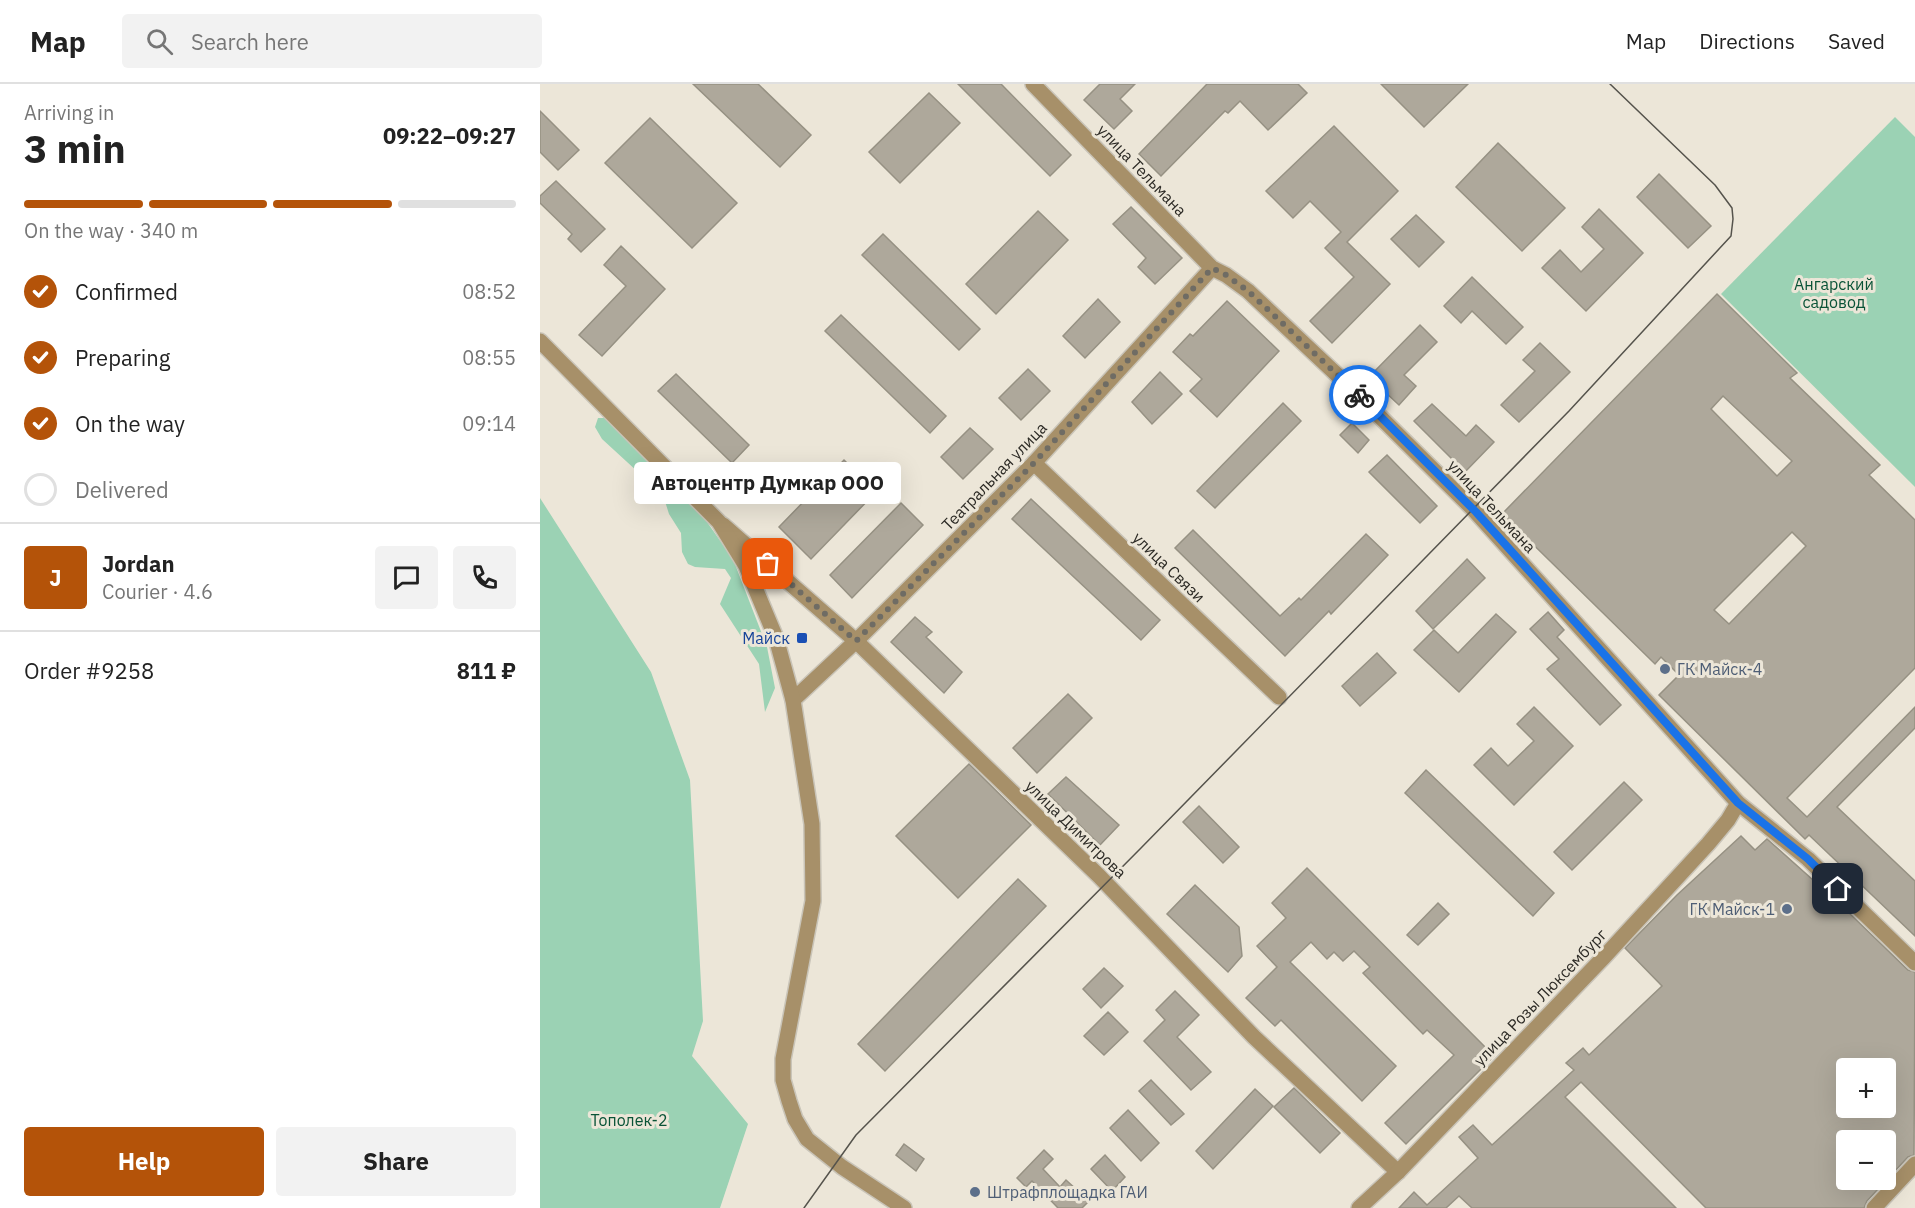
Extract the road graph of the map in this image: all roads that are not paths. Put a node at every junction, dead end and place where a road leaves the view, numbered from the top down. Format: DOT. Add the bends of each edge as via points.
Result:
graph roads {
  1 [pos="1033,84"];
  2 [pos="1212,268"];
  3 [pos="540,341"];
  4 [pos="1034,463"];
  5 [pos="719,522"];
  6 [pos="856,641"];
  7 [pos="1279,697"];
  8 [pos="793,700"];
  9 [pos="1738,803"];
  10 [pos="1915,963"];
  11 [pos="1915,1164"];
  12 [pos="1398,1172"];
  13 [pos="904,1208"];
  14 [pos="1359,1208"];
  15 [pos="1874,1208"];
  1 -- 2 [label="street, улица Тельмана"];
  2 -- 4 [label="street, Театральная улица"];
  2 -- 9 [label="street, улица Тельмана" via="1248,291 1470,505"];
  3 -- 5 [label="street"];
  4 -- 6 [label="street, Театральная улица"];
  4 -- 7 [label="street, улица Связи"];
  5 -- 6 [label="street, улица Димитрова"];
  5 -- 8 [label="street" via="746,566 768,618"];
  6 -- 8 [label="street, Театральная улица"];
  6 -- 12 [label="street, улица Димитрова" via="1100,876 1254,1037"];
  8 -- 13 [label="street" via="812,824 813,901 785,1047 783,1080 795,1119 807,1139"];
  9 -- 10 [label="street, улица Тельмана" via="1808,859"];
  9 -- 12 [label="street, улица Розы Люксембург" via="1700,853"];
  11 -- 15 [label="street"];
  12 -- 14 [label="street, улица Розы Люксембург"];
}
